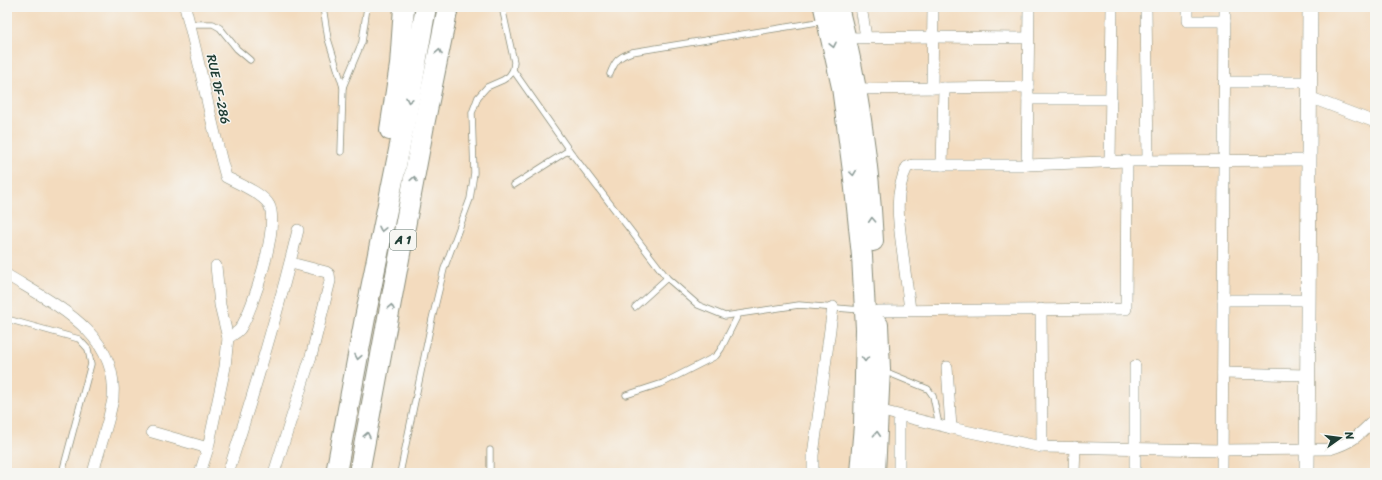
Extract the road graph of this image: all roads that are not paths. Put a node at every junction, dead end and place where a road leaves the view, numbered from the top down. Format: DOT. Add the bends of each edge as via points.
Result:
graph roads {
  1 [pos="185,7"];
  2 [pos="324,7"];
  3 [pos="367,7"];
  4 [pos="404,7"];
  5 [pos="426,7"];
  6 [pos="448,7"];
  7 [pos="502,7"];
  8 [pos="861,7"];
  9 [pos="933,7"];
  10 [pos="1029,7"];
  11 [pos="1112,7"];
  12 [pos="1146,7"];
  13 [pos="1188,7"];
  14 [pos="1225,7"];
  15 [pos="1310,7"];
  16 [pos="830,12"];
  17 [pos="1225,21"];
  18 [pos="189,24"];
  19 [pos="866,37"];
  20 [pos="932,37"];
  21 [pos="846,38"];
  22 [pos="1028,38"];
  23 [pos="250,60"];
  24 [pos="513,70"];
  25 [pos="610,74"];
  26 [pos="1224,82"];
  27 [pos="344,87"];
  28 [pos="932,88"];
  29 [pos="944,88"];
  30 [pos="1028,88"];
  31 [pos="857,89"];
  32 [pos="1309,89"];
  33 [pos="1028,99"];
  34 [pos="1111,99"];
  35 [pos="1375,122"];
  36 [pos="569,150"];
  37 [pos="341,152"];
  38 [pos="1148,160"];
  39 [pos="1224,160"];
  40 [pos="1308,160"];
  41 [pos="1110,161"];
  42 [pos="1128,161"];
  43 [pos="942,165"];
  44 [pos="1027,165"];
  45 [pos="514,185"];
  46 [pos="390,191"];
  47 [pos="298,230"];
  48 [pos="291,263"];
  49 [pos="216,266"];
  50 [pos="7,275"];
  51 [pos="667,278"];
  52 [pos="1223,300"];
  53 [pos="1308,300"];
  54 [pos="635,307"];
  55 [pos="832,307"];
  56 [pos="1041,309"];
  57 [pos="910,310"];
  58 [pos="871,311"];
  59 [pos="738,315"];
  60 [pos="7,320"];
  61 [pos="228,338"];
  62 [pos="1135,366"];
  63 [pos="947,367"];
  64 [pos="880,369"];
  65 [pos="1223,373"];
  66 [pos="1307,375"];
  67 [pos="626,395"];
  68 [pos="878,410"];
  69 [pos="899,416"];
  70 [pos="1375,419"];
  71 [pos="939,425"];
  72 [pos="951,428"];
  73 [pos="152,432"];
  74 [pos="1042,447"];
  75 [pos="1075,447"];
  76 [pos="1134,447"];
  77 [pos="208,448"];
  78 [pos="1307,449"];
  79 [pos="490,450"];
  80 [pos="1222,450"];
  81 [pos="62,473"];
  82 [pos="93,473"];
  83 [pos="200,473"];
  84 [pos="228,473"];
  85 [pos="274,473"];
  86 [pos="336,473"];
  87 [pos="359,473"];
  88 [pos="400,473"];
  89 [pos="490,473"];
  90 [pos="812,473"];
  91 [pos="860,473"];
  92 [pos="875,473"];
  93 [pos="899,473"];
  94 [pos="1074,473"];
  95 [pos="1135,473"];
  96 [pos="1222,473"];
  97 [pos="1307,473"];
  1 -- 18 [label="street, RUE DF-286"];
  2 -- 27 [label="lane" via="328,39"];
  3 -- 27 [label="lane" via="362,42"];
  4 -- 46 [label="highway" via="400,65 386,153"];
  5 -- 46 [label="highway, A 1, one-way"];
  87 -- 6 [label="highway, A 1, one-way"];
  7 -- 24 [label="lane" via="514,62"];
  8 -- 19 [label="street"];
  9 -- 20 [label="street"];
  10 -- 22 [label="street"];
  11 -- 34 [label="street"];
  12 -- 38 [label="street"];
  13 -- 17 [label="street" via="1188,21"];
  14 -- 17 [label="street"];
  15 -- 32 [label="street"];
  16 -- 21 [label="highway"];
  16 -- 25 [label="lane" via="632,52 615,62"];
  16 -- 58 [label="highway, one-way"];
  17 -- 26 [label="street"];
  18 -- 23 [label="lane" via="213,24 220,28 236,49"];
  18 -- 61 [label="street, RUE DF-286" via="226,176 266,199 272,213 271,232 259,281 245,319 239,330"];
  19 -- 20 [label="street"];
  19 -- 21 [label="street"];
  20 -- 22 [label="street"];
  20 -- 28 [label="street"];
  21 -- 31 [label="highway"];
  22 -- 30 [label="street"];
  24 -- 36 [label="lane"];
  24 -- 88 [label="lane" via="504,80 487,87 478,97 472,113 474,173 470,199 444,269"];
  26 -- 32 [label="street"];
  26 -- 39 [label="street"];
  27 -- 37 [label="lane"];
  28 -- 29 [label="street"];
  28 -- 31 [label="street"];
  29 -- 30 [label="street"];
  29 -- 43 [label="street"];
  30 -- 33 [label="street"];
  58 -- 31 [label="highway, one-way" via="871,207"];
  32 -- 35 [label="street"];
  32 -- 40 [label="street"];
  33 -- 34 [label="street"];
  33 -- 44 [label="street"];
  34 -- 41 [label="street"];
  36 -- 45 [label="lane"];
  36 -- 51 [label="lane"];
  38 -- 39 [label="street"];
  38 -- 42 [label="street"];
  39 -- 40 [label="street"];
  39 -- 52 [label="street"];
  40 -- 53 [label="street"];
  41 -- 42 [label="street"];
  41 -- 44 [label="street"];
  42 -- 56 [label="street" via="1126,309"];
  43 -- 44 [label="street"];
  43 -- 57 [label="street" via="907,167 898,198 898,221"];
  46 -- 86 [label="highway, A 1, one-way"];
  47 -- 48 [label="street"];
  48 -- 84 [label="street"];
  48 -- 85 [label="street" via="326,272 330,281 312,353"];
  49 -- 61 [label="street" via="220,305"];
  50 -- 82 [label="street" via="81,323 97,340 108,360 113,400"];
  51 -- 54 [label="lane"];
  51 -- 59 [label="lane" via="698,305 725,316"];
  52 -- 53 [label="street"];
  52 -- 65 [label="street"];
  53 -- 66 [label="street"];
  55 -- 58 [label="lane"];
  55 -- 59 [label="lane" via="799,306"];
  55 -- 90 [label="street"];
  56 -- 57 [label="street"];
  56 -- 74 [label="street"];
  57 -- 58 [label="street"];
  58 -- 64 [label="highway"];
  58 -- 91 [label="highway, one-way" via="866,329"];
  59 -- 67 [label="lane" via="716,356 663,383"];
  60 -- 81 [label="lane" via="78,339 88,349 91,364"];
  61 -- 77 [label="street" via="225,367"];
  62 -- 76 [label="street"];
  63 -- 72 [label="street"];
  64 -- 68 [label="highway"];
  64 -- 71 [label="lane" via="928,389 933,396"];
  65 -- 66 [label="street"];
  65 -- 80 [label="street"];
  66 -- 78 [label="street"];
  68 -- 69 [label="street"];
  92 -- 68 [label="highway, one-way"];
  69 -- 71 [label="street"];
  69 -- 93 [label="street"];
  70 -- 78 [label="street" via="1346,444 1330,450"];
  71 -- 72 [label="street"];
  72 -- 74 [label="street"];
  73 -- 77 [label="street"];
  74 -- 75 [label="street"];
  75 -- 76 [label="street"];
  75 -- 94 [label="street"];
  76 -- 80 [label="street"];
  76 -- 95 [label="street"];
  77 -- 83 [label="street"];
  78 -- 80 [label="street"];
  78 -- 97 [label="street"];
  79 -- 89 [label="lane"];
  80 -- 96 [label="street"];
}
